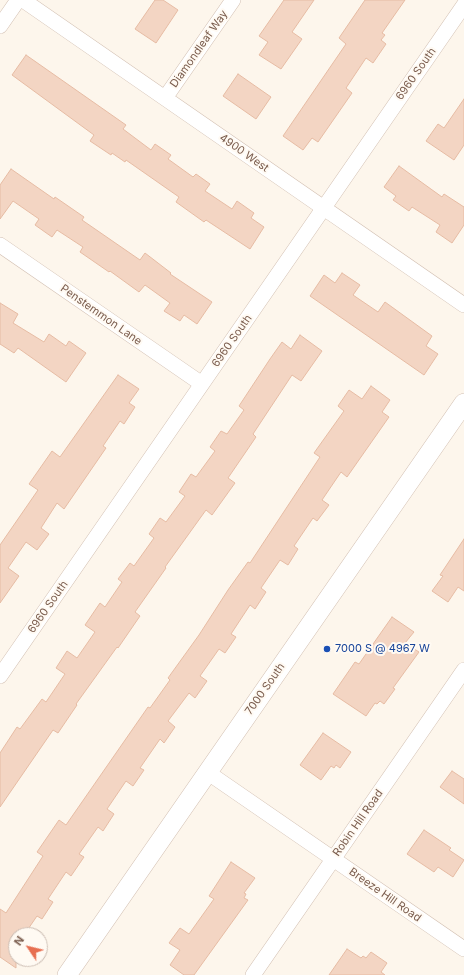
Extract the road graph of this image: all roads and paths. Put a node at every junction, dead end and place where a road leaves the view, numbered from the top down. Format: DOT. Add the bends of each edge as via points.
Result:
graph roads {
  1 [pos="18,0"];
  2 [pos="23,0"];
  3 [pos="233,0"];
  4 [pos="464,5"];
  5 [pos="0,26"];
  6 [pos="165,98"];
  7 [pos="324,208"];
  8 [pos="0,245"];
  9 [pos="464,306"];
  10 [pos="202,384"];
  11 [pos="464,403"];
  12 [pos="464,670"];
  13 [pos="0,676"];
  14 [pos="207,772"];
  15 [pos="334,859"];
  16 [pos="464,949"];
  17 [pos="67,975"];
  18 [pos="253,975"];
  1 -- 5 [label="street"];
  2 -- 6 [label="street, 4900 West"];
  3 -- 6 [label="street, Diamondleaf Way"];
  4 -- 7 [label="street, 6960 South"];
  6 -- 7 [label="street, 4900 West"];
  7 -- 9 [label="street, 4900 West"];
  7 -- 10 [label="street, 6960 South"];
  8 -- 10 [label="street, Penstemmon Lane"];
  10 -- 13 [label="street, 6960 South"];
  11 -- 14 [label="street, 7000 South"];
  12 -- 15 [label="street, Robin Hill Road"];
  14 -- 15 [label="street, Breeze Hill Road"];
  14 -- 17 [label="street, 7000 South"];
  15 -- 16 [label="street, Breeze Hill Road"];
  15 -- 18 [label="street, Robin Hill Road"];
}
